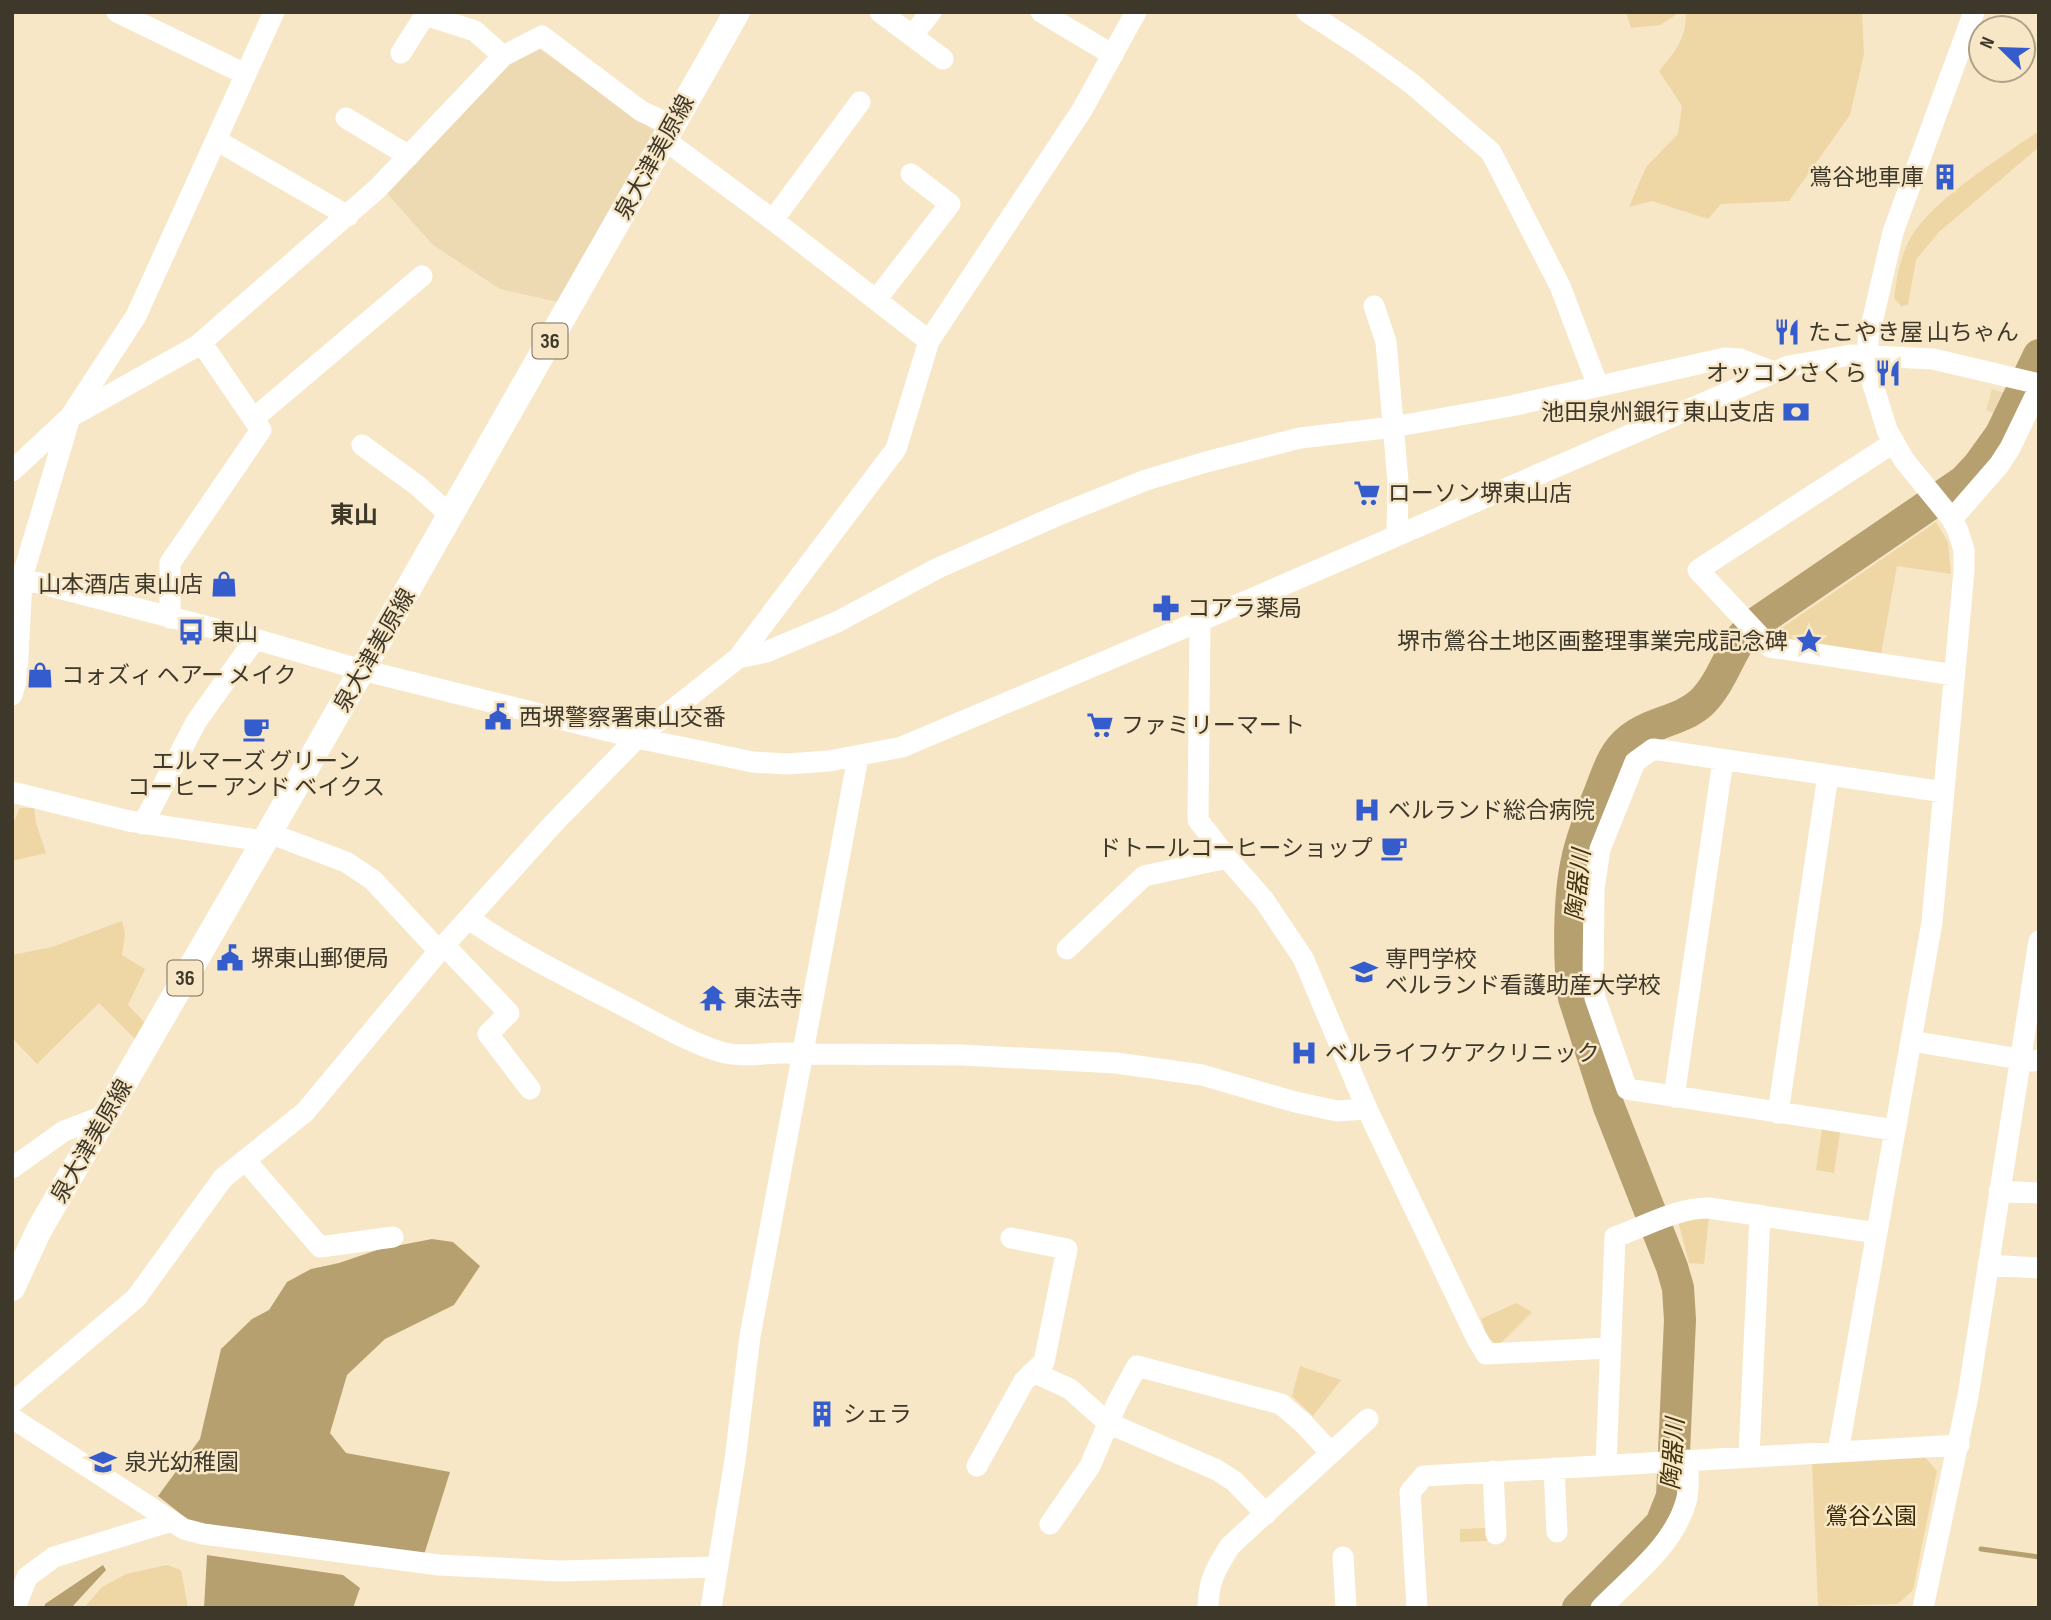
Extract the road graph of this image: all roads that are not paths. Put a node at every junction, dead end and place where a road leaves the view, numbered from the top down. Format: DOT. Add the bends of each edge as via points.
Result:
graph roads {
  1 [pos="117,12"];
  2 [pos="274,12"];
  3 [pos="737,12"];
  4 [pos="880,12"];
  5 [pos="931,12"];
  6 [pos="1041,12"];
  7 [pos="1136,12"];
  8 [pos="1307,12"];
  9 [pos="1974,12"];
  10 [pos="912,36"];
  11 [pos="401,53"];
  12 [pos="503,55"];
  13 [pos="1113,55"];
  14 [pos="943,59"];
  15 [pos="246,74"];
  16 [pos="860,102"];
  17 [pos="346,118"];
  18 [pos="668,133"];
  19 [pos="216,140"];
  20 [pos="409,156"];
  21 [pos="911,174"];
  22 [pos="348,215"];
  23 [pos="773,220"];
  24 [pos="422,276"];
  25 [pos="876,300"];
  26 [pos="1374,306"];
  27 [pos="929,341"];
  28 [pos="201,342"];
  29 [pos="1868,356"];
  30 [pos="1774,372"];
  31 [pos="2037,385"];
  32 [pos="1598,386"];
  33 [pos="70,417"];
  34 [pos="253,419"];
  35 [pos="1393,427"];
  36 [pos="1893,443"];
  37 [pos="362,445"];
  38 [pos="12,471"];
  39 [pos="1941,508"];
  40 [pos="450,515"];
  41 [pos="1396,534"];
  42 [pos="17,577"];
  43 [pos="170,618"];
  44 [pos="1200,621"];
  45 [pos="255,639"];
  46 [pos="738,658"];
  47 [pos="362,670"];
  48 [pos="1954,675"];
  49 [pos="12,695"];
  50 [pos="637,738"];
  51 [pos="858,757"];
  52 [pos="1723,760"];
  53 [pos="1828,775"];
  54 [pos="12,792"];
  55 [pos="1944,792"];
  56 [pos="143,824"];
  57 [pos="266,837"];
  58 [pos="1227,858"];
  59 [pos="469,919"];
  60 [pos="2039,941"];
  61 [pos="442,948"];
  62 [pos="1067,949"];
  63 [pos="1911,1041"];
  64 [pos="801,1054"];
  65 [pos="2029,1060"];
  66 [pos="530,1089"];
  67 [pos="1674,1097"];
  68 [pos="1367,1109"];
  69 [pos="1778,1112"];
  70 [pos="106,1115"];
  71 [pos="1894,1130"];
  72 [pos="245,1160"];
  73 [pos="12,1168"];
  74 [pos="1999,1191"];
  75 [pos="2039,1193"];
  76 [pos="1760,1215"];
  77 [pos="1877,1233"];
  78 [pos="393,1237"];
  79 [pos="1011,1238"];
  80 [pos="1987,1265"];
  81 [pos="2039,1268"];
  82 [pos="12,1288"];
  83 [pos="1609,1348"];
  84 [pos="1033,1373"];
  85 [pos="12,1403"];
  86 [pos="12,1418"];
  87 [pos="1368,1419"];
  88 [pos="1108,1423"];
  89 [pos="1959,1445"];
  90 [pos="1838,1452"];
  91 [pos="1331,1453"];
  92 [pos="1749,1456"];
  93 [pos="1678,1460"];
  94 [pos="1606,1465"];
  95 [pos="977,1466"];
  96 [pos="1554,1468"];
  97 [pos="1493,1472"];
  98 [pos="1266,1514"];
  99 [pos="172,1521"];
  100 [pos="1050,1524"];
  101 [pos="1557,1532"];
  102 [pos="1496,1534"];
  103 [pos="1343,1557"];
  104 [pos="718,1567"];
  105 [pos="15,1608"];
  106 [pos="712,1608"];
  107 [pos="1208,1608"];
  108 [pos="1346,1608"];
  109 [pos="1417,1608"];
  110 [pos="1601,1608"];
  111 [pos="1923,1608"];
  1 -- 15 [label="street"];
  2 -- 15 [label="street"];
  3 -- 18 [label="main road, 泉大津美原線 / 36"];
  4 -- 10 [label="street"];
  5 -- 10 [label="street"];
  6 -- 13 [label="street"];
  7 -- 13 [label="street"];
  8 -- 32 [label="street" via="1411,83 1491,152 1560,286"];
  9 -- 29 [label="street" via="1893,232"];
  10 -- 14 [label="street"];
  11 -- 12 [label="street" via="425,15 475,31"];
  12 -- 18 [label="street" via="542,36"];
  12 -- 20 [label="street"];
  13 -- 27 [label="street" via="1082,110"];
  15 -- 19 [label="street"];
  16 -- 23 [label="street"];
  17 -- 20 [label="street"];
  18 -- 23 [label="street"];
  18 -- 40 [label="main road, 泉大津美原線 / 36"];
  19 -- 22 [label="street"];
  19 -- 33 [label="street" via="136,316"];
  20 -- 22 [label="street"];
  21 -- 25 [label="street" via="950,204"];
  22 -- 28 [label="street"];
  23 -- 25 [label="street"];
  24 -- 34 [label="street"];
  25 -- 27 [label="street"];
  26 -- 35 [label="street" via="1386,342"];
  27 -- 46 [label="street" via="896,449"];
  28 -- 33 [label="street"];
  28 -- 34 [label="street"];
  29 -- 30 [label="street" via="1826,358"];
  29 -- 31 [label="street" via="1933,359"];
  29 -- 36 [label="street"];
  30 -- 32 [label="street" via="1725,358"];
  30 -- 41 [label="street"];
  31 -- 39 [label="street" via="1998,465"];
  32 -- 35 [label="street"];
  33 -- 38 [label="street"];
  33 -- 42 [label="street"];
  34 -- 43 [label="street" via="261,430 170,564"];
  35 -- 41 [label="street"];
  35 -- 46 [label="street" via="1300,438 1146,480 938,568 837,622 766,652"];
  36 -- 39 [label="street"];
  36 -- 48 [label="street" via="1698,569 1770,647"];
  37 -- 40 [label="street"];
  39 -- 48 [label="street" via="1964,550"];
  40 -- 47 [label="main road, 泉大津美原線 / 36"];
  41 -- 44 [label="street"];
  42 -- 43 [label="street"];
  42 -- 49 [label="street" via="17,677"];
  43 -- 45 [label="street"];
  44 -- 51 [label="street" via="902,747"];
  44 -- 58 [label="street" via="1198,820"];
  45 -- 47 [label="street"];
  45 -- 56 [label="street" via="196,723"];
  46 -- 50 [label="street"];
  47 -- 50 [label="street"];
  47 -- 57 [label="main road, 泉大津美原線 / 36"];
  48 -- 55 [label="street"];
  50 -- 51 [label="street" via="752,762 787,764"];
  50 -- 59 [label="street"];
  51 -- 64 [label="street"];
  52 -- 53 [label="street"];
  52 -- 67 [label="street"];
  52 -- 67 [label="street" via="1653,748 1644,754 1636,762 1596,867 1595,998 1627,1089"];
  53 -- 55 [label="street"];
  53 -- 69 [label="street"];
  54 -- 56 [label="street"];
  55 -- 63 [label="street" via="1932,922"];
  56 -- 57 [label="street"];
  57 -- 61 [label="street" via="346,862 373,880"];
  57 -- 70 [label="main road, 泉大津美原線 / 36"];
  58 -- 62 [label="street" via="1144,876"];
  58 -- 68 [label="street" via="1264,900 1303,958"];
  59 -- 61 [label="street"];
  59 -- 64 [label="street" via="504,943 720,1052"];
  60 -- 65 [label="street"];
  61 -- 66 [label="street" via="509,1013 488,1034"];
  61 -- 72 [label="street" via="305,1112"];
  63 -- 65 [label="street"];
  63 -- 71 [label="street"];
  64 -- 68 [label="street" via="961,1055 1116,1063 1202,1075 1337,1111"];
  64 -- 104 [label="street" via="750,1336"];
  65 -- 74 [label="street"];
  67 -- 69 [label="street"];
  68 -- 83 [label="street" via="1486,1354"];
  69 -- 71 [label="street"];
  70 -- 73 [label="street" via="64,1131"];
  70 -- 82 [label="main road, 泉大津美原線 / 36" via="39,1230"];
  71 -- 77 [label="street"];
  72 -- 78 [label="street" via="320,1247"];
  72 -- 85 [label="street" via="223,1178 136,1298"];
  74 -- 75 [label="street"];
  74 -- 80 [label="street"];
  76 -- 77 [label="street"];
  76 -- 83 [label="street" via="1694,1208 1615,1237"];
  76 -- 92 [label="street"];
  77 -- 90 [label="street"];
  79 -- 84 [label="street" via="1067,1249 1044,1362"];
  80 -- 81 [label="street"];
  80 -- 89 [label="street"];
  83 -- 94 [label="street"];
  84 -- 88 [label="street" via="1070,1389"];
  84 -- 95 [label="street" via="1024,1381"];
  86 -- 99 [label="street"];
  87 -- 91 [label="street"];
  88 -- 91 [label="street" via="1137,1366 1281,1404"];
  88 -- 98 [label="street" via="1217,1470"];
  88 -- 100 [label="street" via="1090,1466"];
  89 -- 90 [label="street"];
  89 -- 111 [label="street"];
  90 -- 92 [label="street"];
  91 -- 98 [label="street"];
  92 -- 93 [label="street"];
  93 -- 94 [label="street"];
  93 -- 110 [label="street" via="1687,1496 1677,1525"];
  94 -- 96 [label="street"];
  96 -- 97 [label="street"];
  96 -- 101 [label="street"];
  97 -- 102 [label="street"];
  97 -- 109 [label="street" via="1424,1476 1410,1492"];
  98 -- 107 [label="street" via="1230,1546 1218,1565 1208,1589"];
  99 -- 104 [label="street" via="203,1534 439,1566 559,1571"];
  99 -- 105 [label="street" via="54,1557 27,1577"];
  103 -- 108 [label="street"];
  104 -- 106 [label="street"];
}
